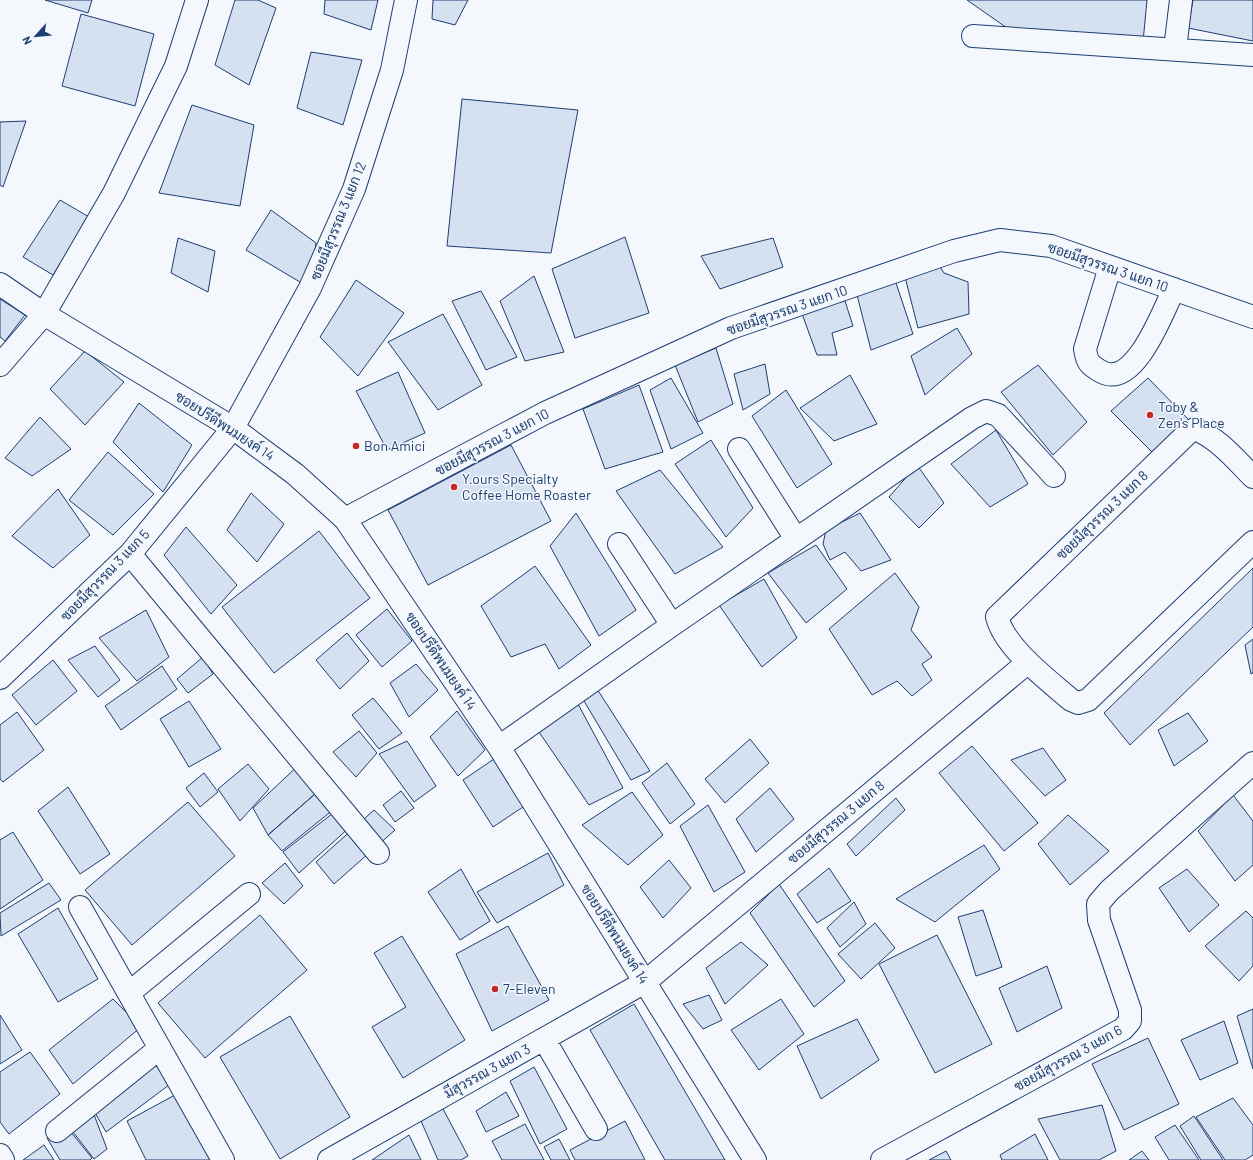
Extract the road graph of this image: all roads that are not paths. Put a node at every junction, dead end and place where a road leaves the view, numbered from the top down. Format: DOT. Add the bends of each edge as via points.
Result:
graph roads {
  1 [pos="197,0"];
  2 [pos="406,0"];
  3 [pos="1181,0"];
  4 [pos="973,36"];
  5 [pos="1176,49"];
  6 [pos="1253,55"];
  7 [pos="1110,267"];
  8 [pos="0,284"];
  9 [pos="1174,289"];
  10 [pos="44,314"];
  11 [pos="1253,317"];
  12 [pos="0,365"];
  13 [pos="233,428"];
  14 [pos="739,449"];
  15 [pos="1054,476"];
  16 [pos="1253,477"];
  17 [pos="345,519"];
  18 [pos="796,539"];
  19 [pos="1253,542"];
  20 [pos="619,544"];
  21 [pos="130,554"];
  22 [pos="672,625"];
  23 [pos="1027,663"];
  24 [pos="0,678"];
  25 [pos="499,747"];
  26 [pos="1253,763"];
  27 [pos="378,853"];
  28 [pos="248,894"];
  29 [pos="80,907"];
  30 [pos="645,982"];
  31 [pos="129,993"];
  32 [pos="544,1039"];
  33 [pos="160,1048"];
  34 [pos="596,1129"];
  35 [pos="57,1131"];
  36 [pos="0,1155"];
  37 [pos="3,1160"];
  38 [pos="223,1160"];
  39 [pos="329,1160"];
  40 [pos="755,1160"];
  41 [pos="882,1160"];
  1 -- 10 [label="street" via="173,73 114,193"];
  2 -- 13 [label="street, ซอยมีสุวรรณ 3 แยก 12" via="392,70 354,189 310,288"];
  3 -- 5 [label="street"];
  4 -- 5 [label="street"];
  5 -- 6 [label="street"];
  7 -- 9 [label="street, ซอยมีสุวรรณ 3 แยก 10"];
  7 -- 9 [label="street" via="1085,349 1087,361 1105,374 1119,373 1131,366 1142,352"];
  7 -- 17 [label="street, ซอยมีสุวรรณ 3 แยก 10" via="1050,246 1000,240 954,251 731,328 545,413"];
  8 -- 10 [label="street, ซอยปรีดีพนมยงค์ 14"];
  9 -- 11 [label="street, ซอยมีสุวรรณ 3 แยก 10"];
  10 -- 12 [label="street"];
  10 -- 13 [label="street, ซอยปรีดีพนมยงค์ 14"];
  13 -- 17 [label="street, ซอยปรีดีพนมยงค์ 14" via="295,474"];
  13 -- 21 [label="street, ซอยมีสุวรรณ 3 แยก 5"];
  14 -- 18 [label="street"];
  15 -- 18 [label="street" via="998,415 986,411 972,418"];
  16 -- 23 [label="street, ซอยมีสุวรรณ 3 แยก 8" via="1204,433 1195,430 1189,432 997,617 1000,628"];
  17 -- 25 [label="street, ซอยปรีดีพนมยงค์ 14"];
  18 -- 22 [label="street"];
  19 -- 23 [label="street, ซอยมีสุวรรณ 3 แยก 8" via="1088,700 1078,703 1071,700"];
  20 -- 22 [label="street"];
  21 -- 24 [label="street, ซอยมีสุวรรณ 3 แยก 5"];
  21 -- 27 [label="street"];
  22 -- 25 [label="street"];
  23 -- 30 [label="street, ซอยมีสุวรรณ 3 แยก 8"];
  25 -- 30 [label="street, ซอยปรีดีพนมยงค์ 14"];
  26 -- 41 [label="street, ซอยมีสุวรรณ 3 แยก 6" via="1109,891 1098,904 1099,920 1130,1010 1130,1022 1123,1029"];
  28 -- 31 [label="street"];
  29 -- 31 [label="street"];
  30 -- 32 [label="street, มีสุวรรณ 3 แยก 3"];
  30 -- 40 [label="street, ซอยปรีดีพนมยงค์ 14"];
  31 -- 33 [label="street"];
  32 -- 34 [label="street"];
  32 -- 39 [label="street, มีสุวรรณ 3 แยก 3"];
  33 -- 35 [label="street"];
  33 -- 38 [label="street"];
  36 -- 37 [label="street"];
}
